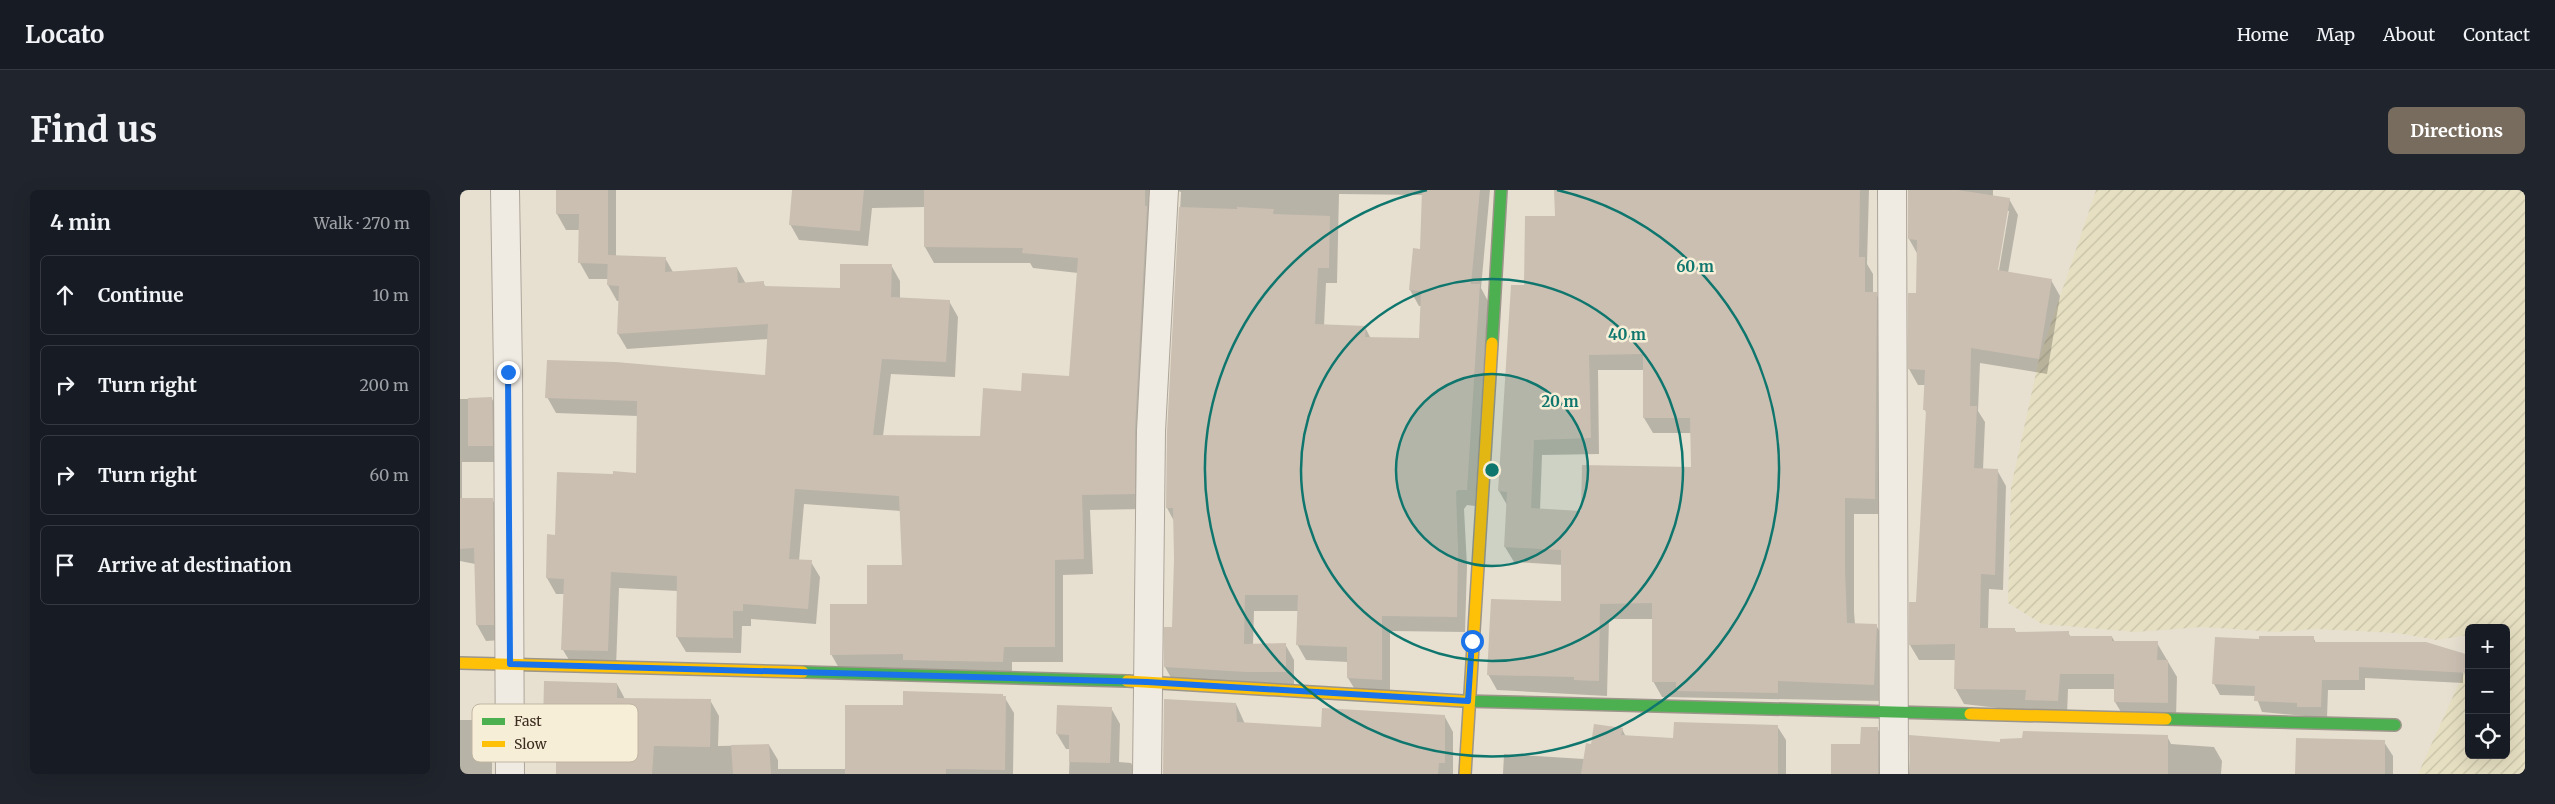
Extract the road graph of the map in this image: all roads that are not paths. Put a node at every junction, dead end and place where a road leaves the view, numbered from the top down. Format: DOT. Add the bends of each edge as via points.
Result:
graph roads {
  1 [pos="505,190"];
  2 [pos="1164,190"];
  3 [pos="1501,190"];
  4 [pos="1892,190"];
  5 [pos="460,663"];
  6 [pos="510,664"];
  7 [pos="1147,682"];
  8 [pos="1468,701"];
  9 [pos="510,704"];
  10 [pos="1894,713"];
  11 [pos="2395,725"];
  12 [pos="1147,774"];
  13 [pos="1465,774"];
  14 [pos="1894,774"];
  1 -- 6 [label="street"];
  2 -- 7 [label="street" via="1151,431"];
  3 -- 8 [label="street"];
  4 -- 10 [label="street"];
  5 -- 6 [label="street"];
  6 -- 7 [label="street"];
  6 -- 9 [label="street"];
  7 -- 8 [label="street"];
  7 -- 12 [label="street"];
  8 -- 10 [label="street"];
  8 -- 13 [label="street"];
  10 -- 11 [label="street"];
  10 -- 14 [label="street"];
}
